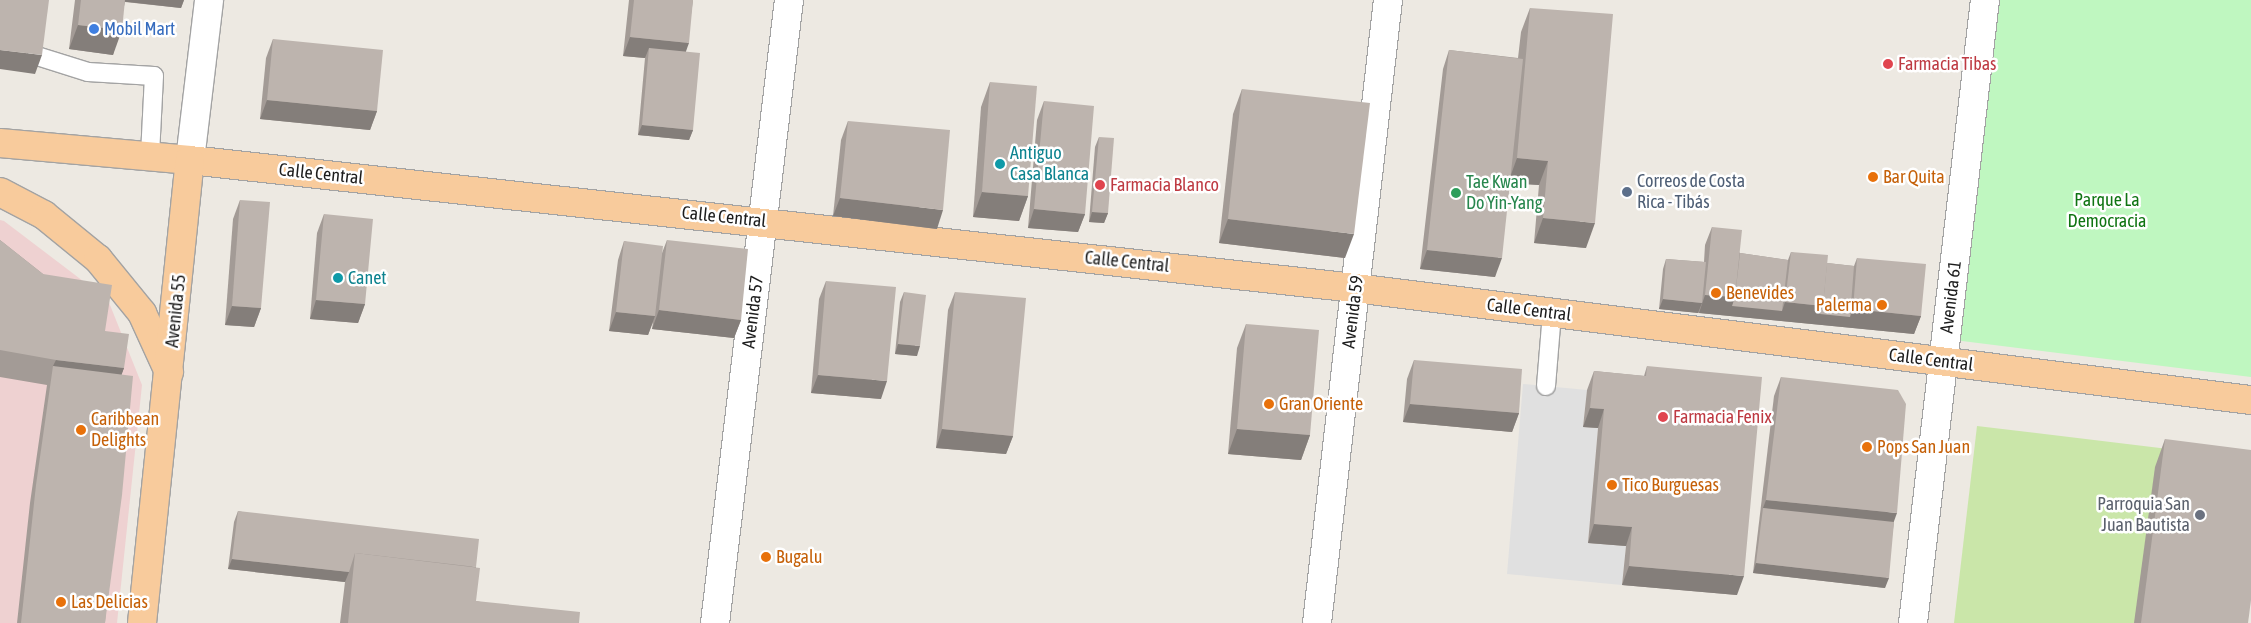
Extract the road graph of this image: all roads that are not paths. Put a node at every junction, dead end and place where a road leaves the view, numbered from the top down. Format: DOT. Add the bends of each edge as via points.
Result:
graph roads {
  1 [pos="209,0"];
  2 [pos="789,0"];
  3 [pos="1388,0"];
  4 [pos="1985,0"];
  5 [pos="37,56"];
  6 [pos="0,143"];
  7 [pos="150,156"];
  8 [pos="190,160"];
  9 [pos="0,192"];
  10 [pos="764,222"];
  11 [pos="1356,288"];
  12 [pos="1552,313"];
  13 [pos="1943,362"];
  14 [pos="169,374"];
  15 [pos="1546,386"];
  16 [pos="2251,400"];
  17 [pos="142,623"];
  18 [pos="716,623"];
  19 [pos="1317,623"];
  20 [pos="1913,623"];
  1 -- 8 [label="street, Avenida 55"];
  2 -- 10 [label="street, Avenida 57"];
  3 -- 11 [label="street, Avenida 59"];
  4 -- 13 [label="street, Avenida 61"];
  5 -- 7 [label="lane" via="88,72 154,76"];
  6 -- 7 [label="main road, Calle Central"];
  7 -- 8 [label="main road, Calle Central"];
  8 -- 10 [label="main road, Calle Central"];
  8 -- 14 [label="main road, Avenida 55"];
  9 -- 14 [label="main road" via="44,215 98,260 142,313"];
  10 -- 11 [label="main road, Calle Central"];
  10 -- 18 [label="street, Avenida 57"];
  11 -- 12 [label="main road, Calle Central"];
  11 -- 19 [label="street, Avenida 59"];
  12 -- 13 [label="main road, Calle Central"];
  12 -- 15 [label="lane"];
  13 -- 16 [label="main road, Calle Central"];
  13 -- 20 [label="street, Avenida 61"];
  14 -- 17 [label="main road, Avenida 55"];
}
